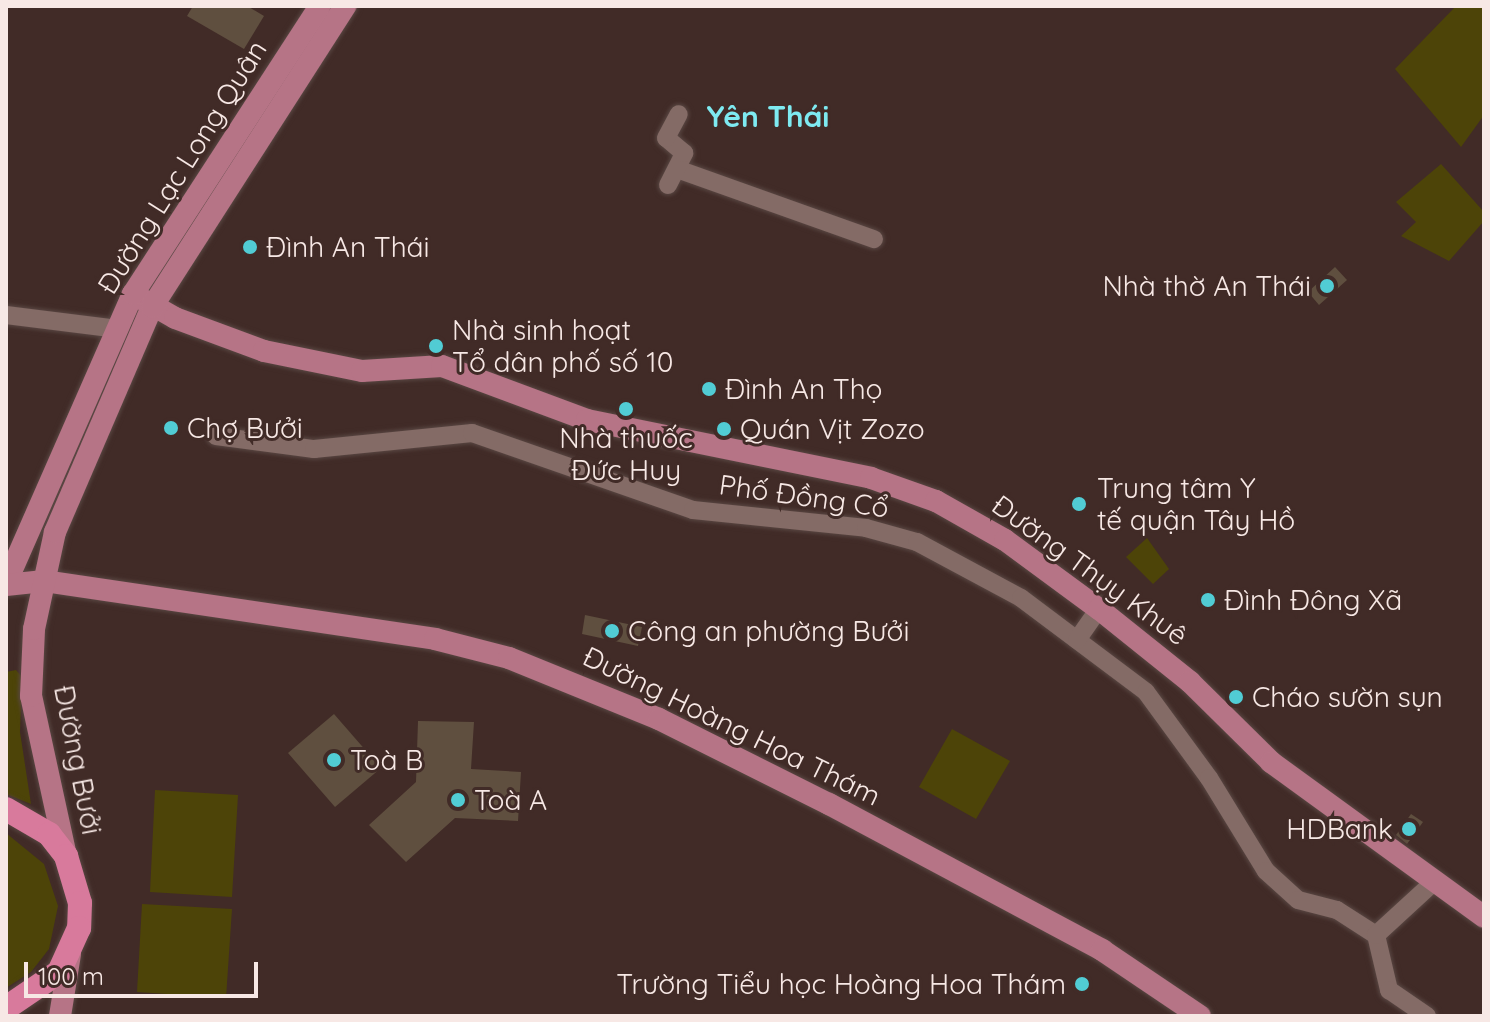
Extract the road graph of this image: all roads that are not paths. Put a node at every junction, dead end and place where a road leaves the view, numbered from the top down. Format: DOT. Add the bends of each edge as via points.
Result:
graph roads {
  1 [pos="320,6"];
  2 [pos="345,6"];
  3 [pos="679,114"];
  4 [pos="874,239"];
  5 [pos="142,300"];
  6 [pos="6,315"];
  7 [pos="118,329"];
  8 [pos="216,436"];
  9 [pos="44,581"];
  10 [pos="6,584"];
  11 [pos="1099,609"];
  12 [pos="1077,640"];
  13 [pos="6,809"];
  14 [pos="66,856"];
  15 [pos="1435,881"];
  16 [pos="1484,917"];
  17 [pos="1376,935"];
  18 [pos="71,952"];
  19 [pos="16,1008"];
  20 [pos="60,1016"];
  21 [pos="1200,1016"];
  22 [pos="1427,1016"];
  1 -- 5 [label="main road, Đường Lạc Long Quân"];
  2 -- 5 [label="main road, Đường Lạc Long Quân"];
  3 -- 4 [label="street" via="666,138 684,153 673,177"];
  5 -- 7 [label="main road, Đường Lạc Long Quân"];
  5 -- 9 [label="main road, Đường Lạc Long Quân" via="55,532"];
  5 -- 11 [label="main road, Đường Thụy Khuê" via="264,351 336,368 442,366 587,420 901,487 969,517"];
  6 -- 7 [label="street"];
  7 -- 10 [label="main road, Đường Lạc Long Quân"];
  8 -- 12 [label="street, Phố Đồng Cổ" via="314,449 472,433 693,510 866,528 917,542 996,582"];
  9 -- 10 [label="main road, Đường Hoàng Hoa Thám"];
  9 -- 14 [label="main road, Đường Bưởi" via="31,696"];
  9 -- 21 [label="main road, Đường Hoàng Hoa Thám" via="435,639 509,658 659,719 829,804 1102,950"];
  11 -- 12 [label="street"];
  11 -- 15 [label="main road, Đường Thụy Khuê" via="1190,682 1271,762"];
  12 -- 17 [label="street, Phố Đồng Cổ" via="1146,692 1281,887"];
  13 -- 14 [label="highway" via="49,834"];
  14 -- 18 [label="highway" via="80,903"];
  15 -- 16 [label="main road, Đường Thụy Khuê"];
  15 -- 17 [label="street"];
  17 -- 22 [label="street" via="1389,990"];
  18 -- 19 [label="highway" via="59,972"];
  18 -- 20 [label="main road"];
}
